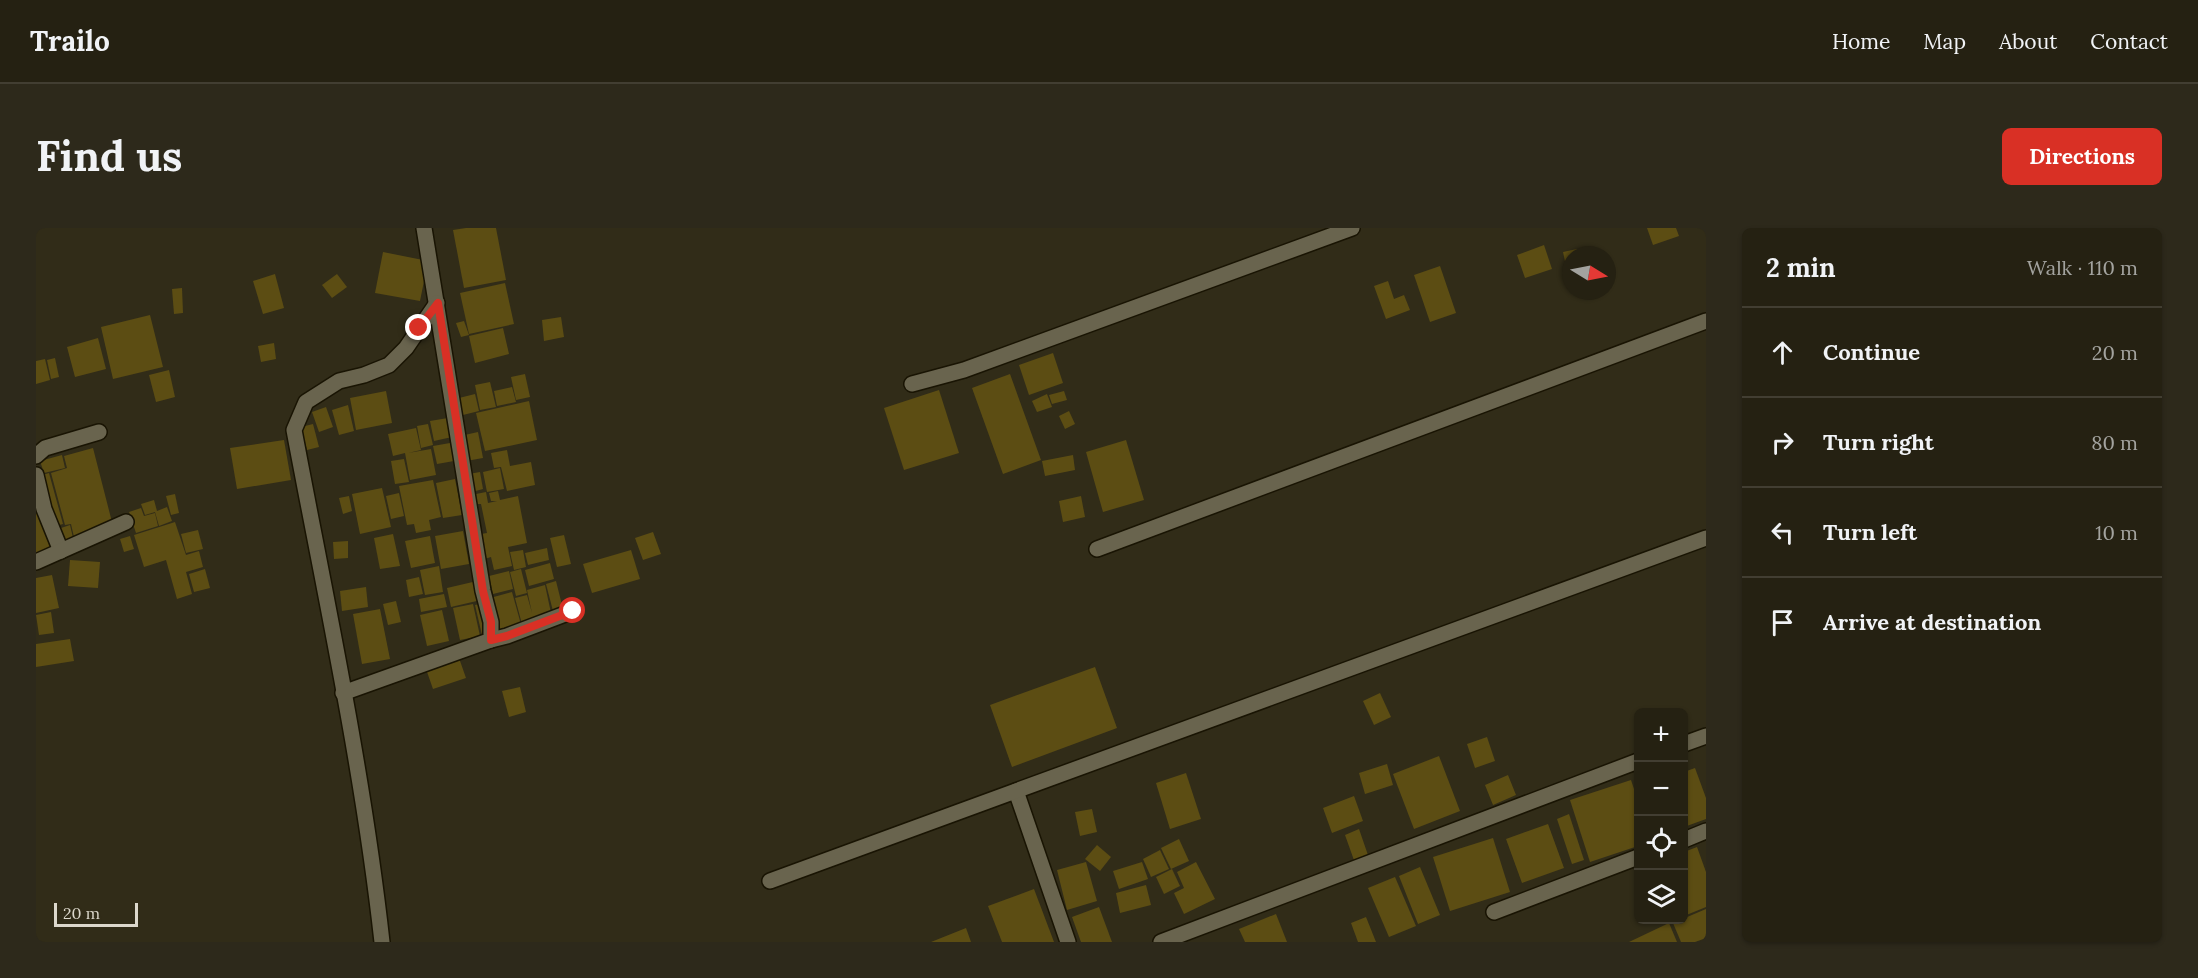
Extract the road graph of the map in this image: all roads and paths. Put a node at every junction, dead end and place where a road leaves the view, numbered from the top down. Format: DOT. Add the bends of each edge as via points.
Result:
graph roads {
  1 [pos="424,228"];
  2 [pos="1352,228"];
  3 [pos="438,303"];
  4 [pos="1706,321"];
  5 [pos="912,384"];
  6 [pos="99,432"];
  7 [pos="36,456"];
  8 [pos="36,475"];
  9 [pos="126,522"];
  10 [pos="1706,538"];
  11 [pos="1097,549"];
  12 [pos="60,551"];
  13 [pos="36,562"];
  14 [pos="573,611"];
  15 [pos="491,640"];
  16 [pos="343,693"];
  17 [pos="1706,736"];
  18 [pos="1688,742"];
  19 [pos="1635,762"];
  20 [pos="1016,791"];
  21 [pos="1706,831"];
  22 [pos="1688,838"];
  23 [pos="1634,859"];
  24 [pos="770,881"];
  25 [pos="1494,912"];
  26 [pos="382,942"];
  27 [pos="1068,942"];
  28 [pos="1161,942"];
  1 -- 3 [label="street"];
  2 -- 5 [label="street" via="964,369"];
  3 -- 15 [label="street"];
  3 -- 16 [label="street" via="390,365 339,381 306,402 294,430"];
  4 -- 11 [label="street"];
  6 -- 7 [label="street" via="45,448"];
  8 -- 12 [label="street"];
  9 -- 12 [label="street"];
  10 -- 20 [label="street"];
  12 -- 13 [label="street"];
  14 -- 15 [label="street"];
  15 -- 16 [label="street"];
  16 -- 26 [label="street"];
  17 -- 18 [label="street"];
  19 -- 28 [label="street"];
  20 -- 24 [label="street"];
  20 -- 27 [label="street"];
  21 -- 22 [label="street"];
  23 -- 25 [label="street"];
}
